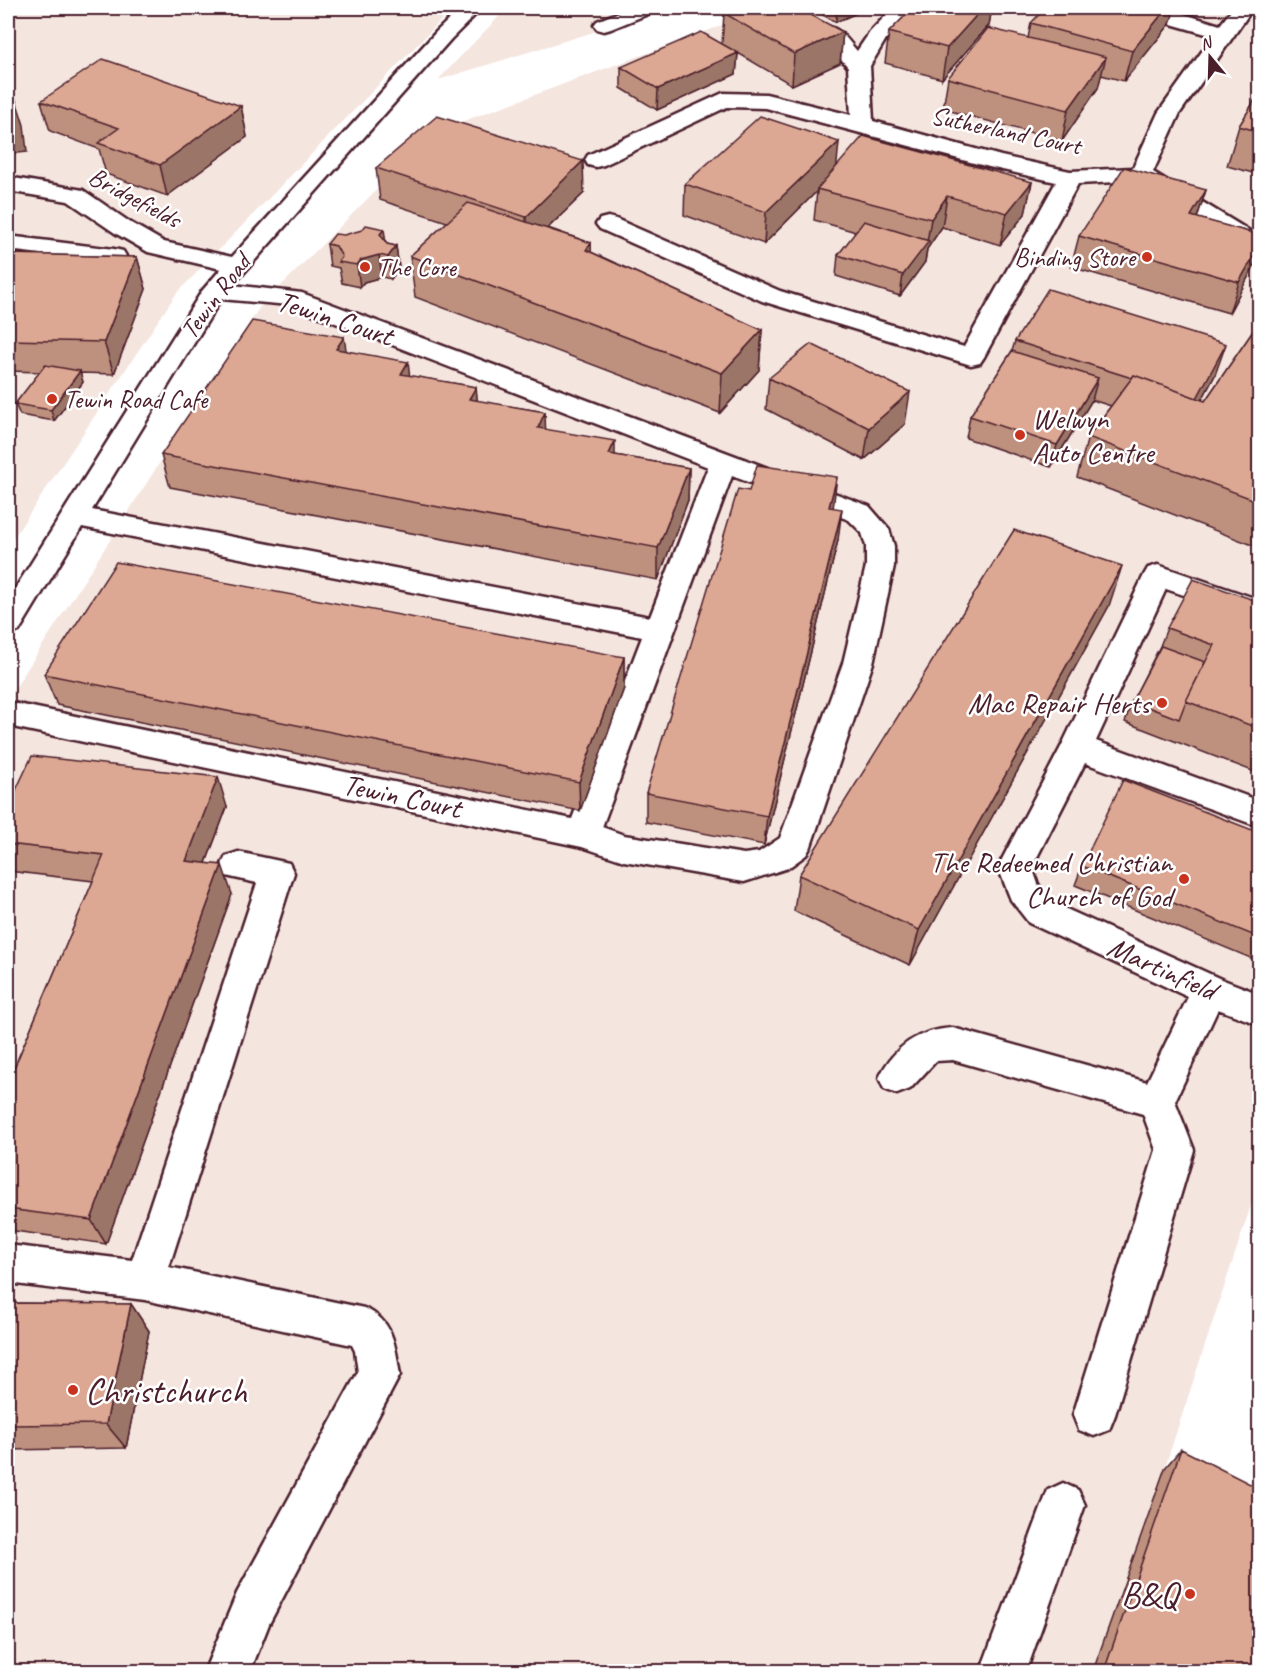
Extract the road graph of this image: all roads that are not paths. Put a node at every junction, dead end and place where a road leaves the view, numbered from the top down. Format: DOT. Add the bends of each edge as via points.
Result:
graph roads {
  1 [pos="472,8"];
  2 [pos="646,8"];
  3 [pos="904,8"];
  4 [pos="1147,8"];
  5 [pos="1243,8"];
  6 [pos="604,25"];
  7 [pos="828,32"];
  8 [pos="1225,33"];
  9 [pos="860,66"];
  10 [pos="862,124"];
  11 [pos="596,160"];
  12 [pos="1141,174"];
  13 [pos="1070,178"];
  14 [pos="8,184"];
  15 [pos="608,224"];
  16 [pos="8,243"];
  17 [pos="1260,252"];
  18 [pos="114,256"];
  19 [pos="236,265"];
  20 [pos="214,291"];
  21 [pos="723,463"];
  22 [pos="73,516"];
  23 [pos="1260,611"];
  24 [pos="8,622"];
  25 [pos="659,630"];
  26 [pos="8,714"];
  27 [pos="1077,747"];
  28 [pos="1260,814"];
  29 [pos="583,834"];
  30 [pos="238,866"];
  31 [pos="1209,990"];
  32 [pos="1260,1010"];
  33 [pos="897,1078"];
  34 [pos="1157,1101"];
  35 [pos="8,1264"];
  36 [pos="145,1281"];
  37 [pos="1094,1415"];
  38 [pos="1063,1505"];
  39 [pos="226,1671"];
  40 [pos="1003,1671"];
  1 -- 19 [label="street, Tewin Road" via="444,34"];
  2 -- 6 [label="street"];
  3 -- 9 [label="street" via="877,36"];
  4 -- 8 [label="street"];
  5 -- 8 [label="street"];
  7 -- 9 [label="street"];
  8 -- 12 [label="street" via="1168,113"];
  9 -- 10 [label="street"];
  10 -- 11 [label="street, Sutherland Court" via="766,101 723,100"];
  10 -- 13 [label="street, Sutherland Court"];
  12 -- 13 [label="street, Sutherland Court"];
  12 -- 17 [label="street" via="1245,238"];
  13 -- 15 [label="street" via="971,357 771,296"];
  14 -- 19 [label="street, Bridgefields" via="75,195 156,246"];
  16 -- 18 [label="street"];
  19 -- 20 [label="street, Tewin Road"];
  20 -- 21 [label="street, Tewin Court" via="293,297"];
  20 -- 22 [label="street, Tewin Road"];
  21 -- 25 [label="street"];
  21 -- 29 [label="street, Tewin Court" via="859,513 875,529 880,546 880,566 858,663 794,846 780,859 744,868 624,848"];
  22 -- 24 [label="street, Tewin Road"];
  22 -- 25 [label="street"];
  23 -- 27 [label="street, Martinfield" via="1158,575"];
  25 -- 29 [label="street"];
  26 -- 29 [label="street, Tewin Court"];
  27 -- 28 [label="street"];
  27 -- 31 [label="street, Martinfield" via="1016,867 1023,890 1041,913"];
  30 -- 36 [label="street" via="277,873"];
  31 -- 32 [label="street, Martinfield"];
  31 -- 34 [label="street"];
  33 -- 34 [label="street" via="923,1047 953,1044"];
  34 -- 37 [label="street" via="1175,1150"];
  35 -- 36 [label="street"];
  36 -- 39 [label="street" via="364,1328 375,1345 379,1375 253,1608"];
  38 -- 40 [label="street"];
}
